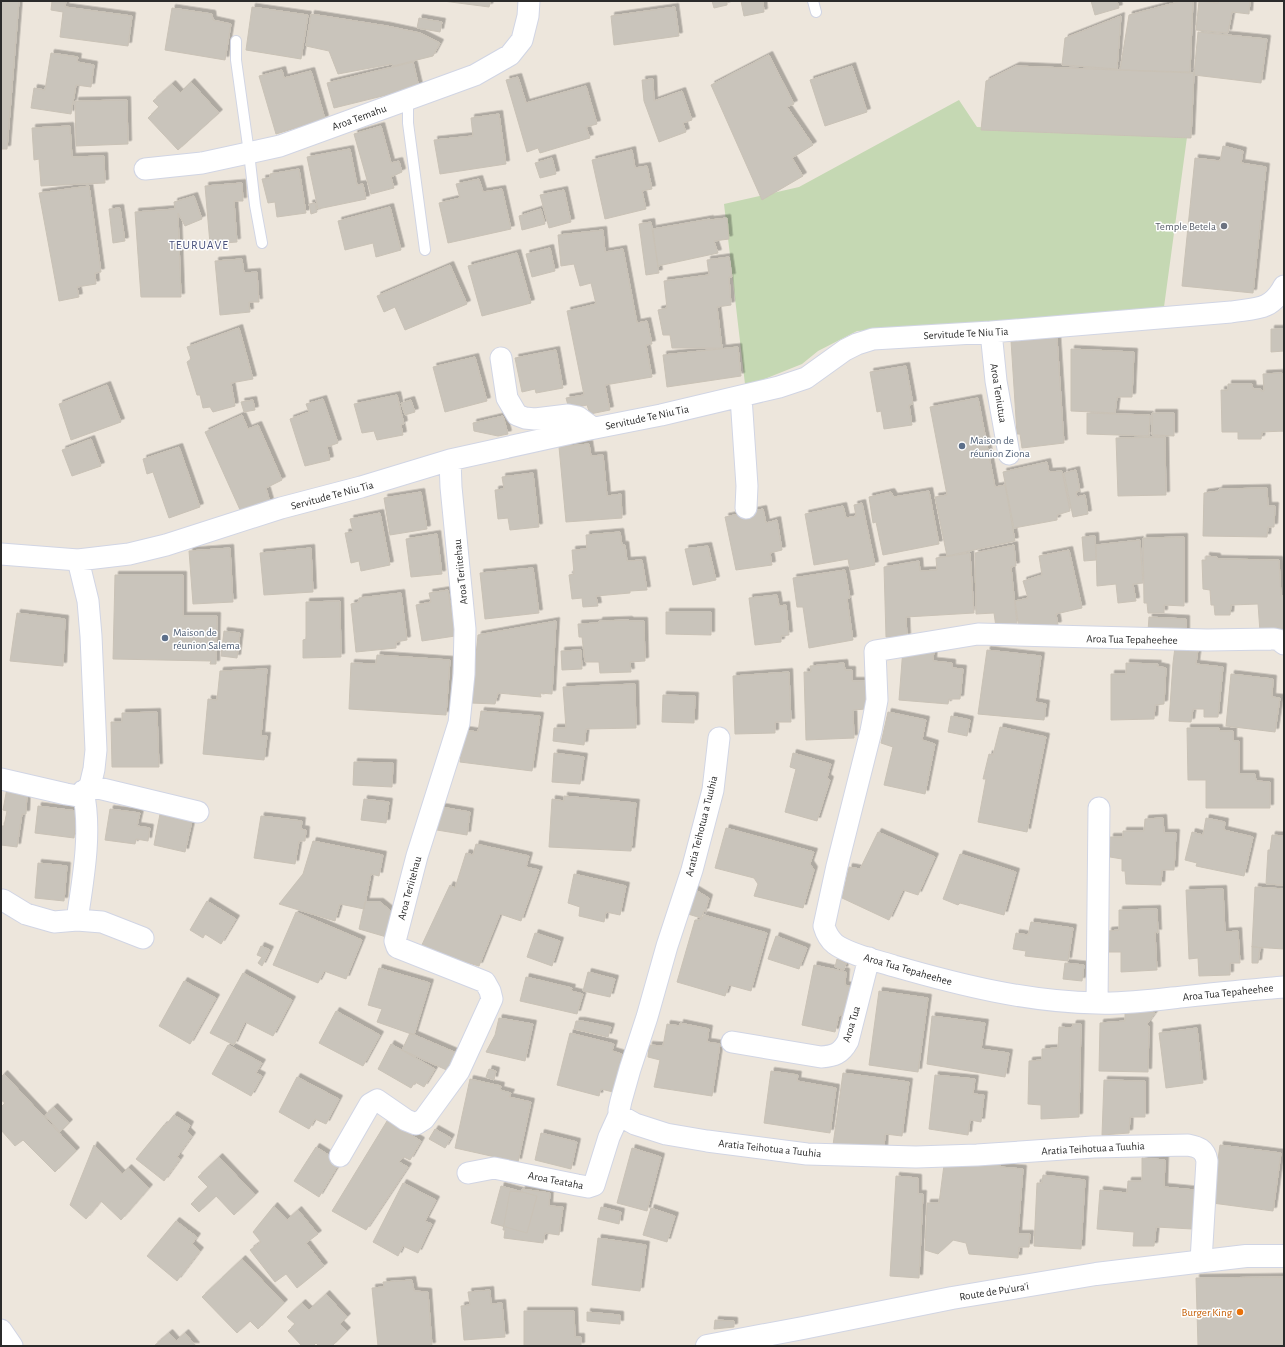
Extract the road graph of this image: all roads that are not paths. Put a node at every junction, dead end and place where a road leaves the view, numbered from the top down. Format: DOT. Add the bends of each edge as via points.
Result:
graph roads {
  1 [pos="529,1"];
  2 [pos="813,1"];
  3 [pos="816,12"];
  4 [pos="236,41"];
  5 [pos="408,99"];
  6 [pos="250,153"];
  7 [pos="145,169"];
  8 [pos="262,243"];
  9 [pos="425,250"];
  10 [pos="1284,286"];
  11 [pos="991,332"];
  12 [pos="501,358"];
  13 [pos="741,397"];
  14 [pos="593,428"];
  15 [pos="1009,454"];
  16 [pos="450,460"];
  17 [pos="746,508"];
  18 [pos="1,554"];
  19 [pos="78,560"];
  20 [pos="1284,644"];
  21 [pos="719,738"];
  22 [pos="1,779"];
  23 [pos="86,788"];
  24 [pos="1099,808"];
  25 [pos="198,812"];
  26 [pos="3,900"];
  27 [pos="77,920"];
  28 [pos="143,938"];
  29 [pos="869,958"];
  30 [pos="1284,987"];
  31 [pos="1097,1003"];
  32 [pos="732,1042"];
  33 [pos="620,1115"];
  34 [pos="340,1156"];
  35 [pos="468,1173"];
  36 [pos="1284,1256"];
  37 [pos="1201,1261"];
  38 [pos="1,1330"];
  39 [pos="12,1346"];
  40 [pos="707,1346"];
  1 -- 5 [label="street, Aroa Temahu" via="522,40 510,55 475,75"];
  2 -- 3 [label="lane"];
  4 -- 6 [label="lane" via="236,60"];
  5 -- 6 [label="street, Aroa Temahu" via="280,146"];
  5 -- 9 [label="lane" via="408,123"];
  6 -- 7 [label="street, Aroa Temahu" via="202,163"];
  6 -- 8 [label="lane"];
  10 -- 11 [label="street, Servitude Te Niu Tia" via="1270,305 1239,311"];
  11 -- 13 [label="street, Servitude Te Niu Tia" via="873,339 845,350 806,378"];
  11 -- 15 [label="street, Aroa Teniutua" via="996,382"];
  12 -- 14 [label="street" via="508,398 518,415 535,419 568,415 578,417"];
  13 -- 14 [label="street, Servitude Te Niu Tia"];
  13 -- 17 [label="street"];
  14 -- 16 [label="street, Servitude Te Niu Tia"];
  16 -- 19 [label="street, Servitude Te Niu Tia" via="281,508 166,545 129,554"];
  16 -- 34 [label="street, Aroa Teriitehau" via="465,629 459,723 417,856 395,942 399,948 485,982 492,999 459,1071 424,1119 416,1124 406,1120 377,1100 370,1104"];
  18 -- 19 [label="street, Servitude Te Niu Tia"];
  19 -- 23 [label="street" via="88,601 96,750 94,769"];
  20 -- 29 [label="street, Aroa Tua Tepaheehee" via="1274,639 1207,640 978,634 875,651 877,700 824,926 827,935 835,944"];
  21 -- 33 [label="street, Aratia Teihotua a Tuuhia" via="713,790 630,1068 621,1100"];
  22 -- 23 [label="street" via="78,796"];
  23 -- 25 [label="street"];
  23 -- 27 [label="street" via="85,863"];
  24 -- 31 [label="street"];
  26 -- 27 [label="street" via="26,914 54,922"];
  27 -- 28 [label="street" via="102,922"];
  29 -- 31 [label="street, Aroa Tua Tepaheehee" via="985,989 1062,1001"];
  29 -- 32 [label="street, Aroa Tua" via="848,1041 844,1048 833,1056 821,1057"];
  30 -- 31 [label="street, Aroa Tua Tepaheehee"];
  33 -- 35 [label="street, Aroa Teataha" via="609,1138 594,1185 588,1187 494,1168"];
  33 -- 37 [label="street, Aratia Teihotua a Tuuhia" via="635,1124 666,1134 807,1154 916,1157 1093,1147 1188,1145 1203,1151 1207,1161"];
  36 -- 37 [label="main road, Route de Pu'ura'i" via="1246,1256"];
  37 -- 40 [label="main road, Route de Pu'ura'i" via="1096,1274 952,1298"];
  38 -- 39 [label="street"];
}
